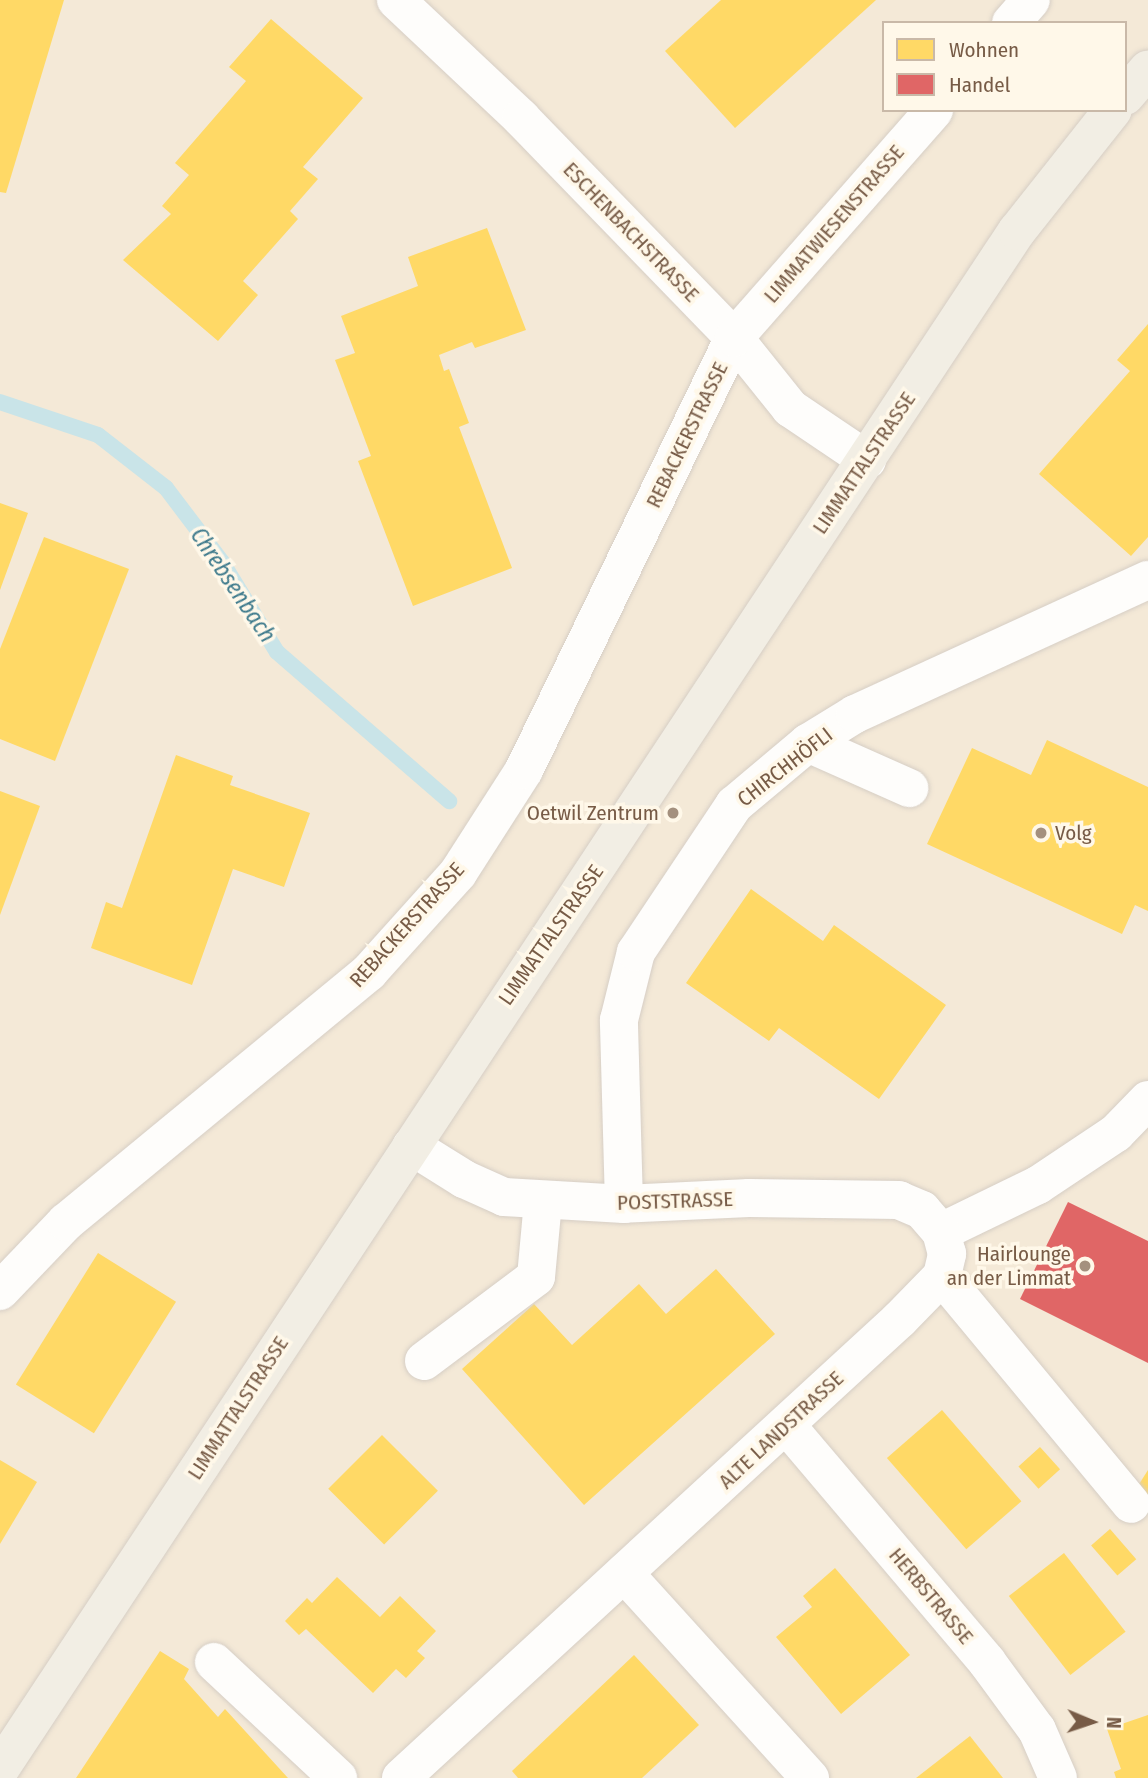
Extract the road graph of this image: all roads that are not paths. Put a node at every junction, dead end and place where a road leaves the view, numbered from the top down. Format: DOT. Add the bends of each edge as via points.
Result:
graph roads {
  1 [pos="396,0"];
  2 [pos="1031,0"];
  3 [pos="1013,21"];
  4 [pos="1148,70"];
  5 [pos="1127,94"];
  6 [pos="932,112"];
  7 [pos="1111,112"];
  8 [pos="734,338"];
  9 [pos="867,460"];
  10 [pos="1148,580"];
  11 [pos="808,743"];
  12 [pos="909,788"];
  13 [pos="1148,1100"];
  14 [pos="411,1146"];
  15 [pos="542,1201"];
  16 [pos="624,1204"];
  17 [pos="941,1232"];
  18 [pos="942,1276"];
  19 [pos="0,1291"];
  20 [pos="424,1361"];
  21 [pos="787,1426"];
  22 [pos="1131,1504"];
  23 [pos="624,1573"];
  24 [pos="214,1662"];
  25 [pos="0,1769"];
  26 [pos="338,1778"];
  27 [pos="401,1778"];
  28 [pos="810,1778"];
  29 [pos="1058,1778"];
  1 -- 8 [label="street, ESCHENBACHSTRASSE" via="520,118"];
  2 -- 3 [label="street"];
  4 -- 5 [label="main road"];
  6 -- 8 [label="street, LIMMATWIESENSTRASSE"];
  7 -- 9 [label="main road, LIMMATTALSTRASSE" via="1017,231"];
  8 -- 9 [label="street, ESCHENBACHSTRASSE" via="790,408"];
  8 -- 19 [label="street, REBACKERSTRASSE" via="524,770 458,873 369,972 66,1222"];
  9 -- 14 [label="main road, LIMMATTALSTRASSE"];
  10 -- 11 [label="street, CHIRCHHÖFLI" via="855,714"];
  11 -- 12 [label="street"];
  11 -- 16 [label="street, CHIRCHHÖFLI" via="734,805 636,952 619,1020"];
  13 -- 17 [label="street" via="1116,1133 1038,1185"];
  14 -- 15 [label="street, POSTSTRASSE" via="504,1197"];
  14 -- 25 [label="main road, LIMMATTALSTRASSE"];
  15 -- 16 [label="street, POSTSTRASSE"];
  15 -- 20 [label="street" via="536,1277"];
  16 -- 17 [label="street, POSTSTRASSE" via="749,1198 899,1200 922,1210"];
  17 -- 18 [label="street" via="947,1254"];
  18 -- 21 [label="street, ALTE LANDSTRASSE"];
  18 -- 22 [label="street"];
  21 -- 23 [label="street, ALTE LANDSTRASSE"];
  21 -- 29 [label="street, HERBSTRASSE" via="987,1662 1037,1730"];
  23 -- 27 [label="street, ALTE LANDSTRASSE"];
  23 -- 28 [label="street"];
  24 -- 26 [label="street"];
}
